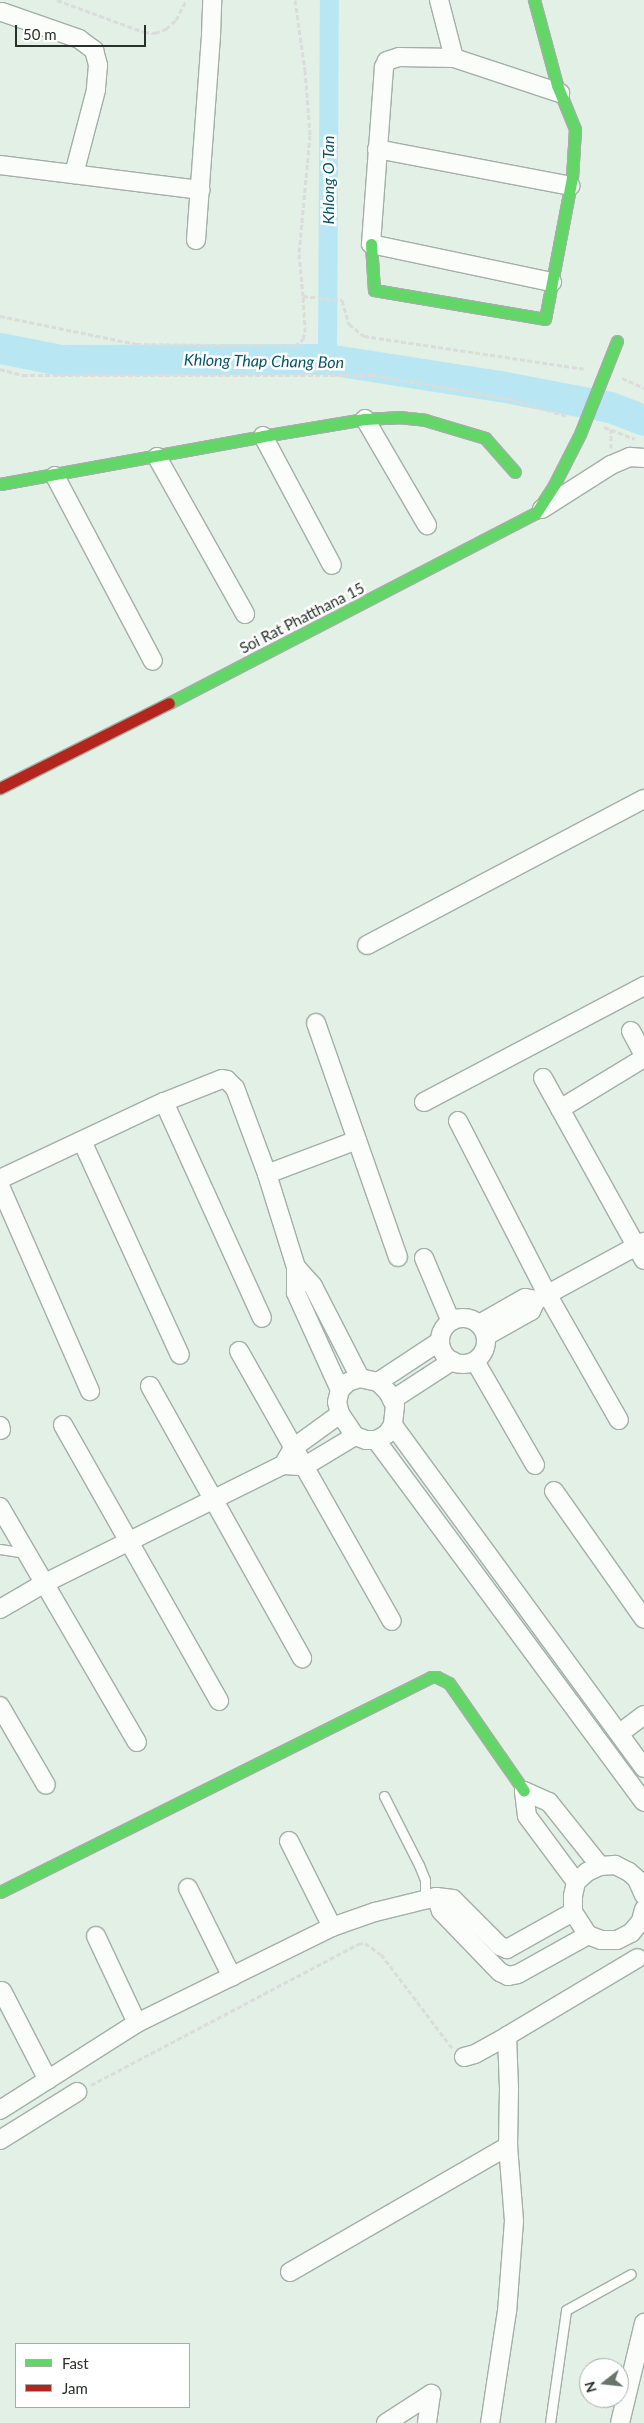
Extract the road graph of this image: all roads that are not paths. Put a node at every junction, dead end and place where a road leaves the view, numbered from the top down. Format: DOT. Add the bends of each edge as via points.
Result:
graph roads {
  1 [pos="212,0"];
  2 [pos="439,0"];
  3 [pos="534,0"];
  4 [pos="1,15"];
  5 [pos="454,58"];
  6 [pos="560,93"];
  7 [pos="378,149"];
  8 [pos="0,165"];
  9 [pos="74,174"];
  10 [pos="571,186"];
  11 [pos="200,190"];
  12 [pos="196,240"];
  13 [pos="372,244"];
  14 [pos="552,282"];
  15 [pos="617,341"];
  16 [pos="365,419"];
  17 [pos="263,436"];
  18 [pos="157,457"];
  19 [pos="644,458"];
  20 [pos="515,472"];
  21 [pos="55,476"];
  22 [pos="0,484"];
  23 [pos="536,512"];
  24 [pos="427,525"];
  25 [pos="332,564"];
  26 [pos="245,614"];
  27 [pos="153,661"];
  28 [pos="0,788"];
  29 [pos="644,799"];
  30 [pos="367,945"];
  31 [pos="644,986"];
  32 [pos="316,1023"];
  33 [pos="631,1031"];
  34 [pos="644,1057"];
  35 [pos="543,1078"];
  36 [pos="164,1102"];
  37 [pos="424,1102"];
  38 [pos="560,1109"];
  39 [pos="458,1121"];
  40 [pos="357,1140"];
  41 [pos="82,1141"];
  42 [pos="267,1174"];
  43 [pos="0,1179"];
  44 [pos="0,1186"];
  45 [pos="641,1249"];
  46 [pos="398,1257"];
  47 [pos="424,1258"];
  48 [pos="296,1266"];
  49 [pos="542,1297"];
  50 [pos="262,1318"];
  51 [pos="451,1322"];
  52 [pos="482,1330"];
  53 [pos="440,1341"];
  54 [pos="239,1351"];
  55 [pos="180,1355"];
  56 [pos="452,1361"];
  57 [pos="475,1361"];
  58 [pos="360,1378"];
  59 [pos="378,1382"];
  60 [pos="150,1386"];
  61 [pos="340,1390"];
  62 [pos="90,1391"];
  63 [pos="392,1400"];
  64 [pos="340,1414"];
  65 [pos="619,1420"];
  66 [pos="63,1425"];
  67 [pos="393,1426"];
  68 [pos="355,1436"];
  69 [pos="376,1440"];
  70 [pos="293,1448"];
  71 [pos="283,1465"];
  72 [pos="535,1465"];
  73 [pos="305,1466"];
  74 [pos="554,1491"];
  75 [pos="213,1500"];
  76 [pos="0,1507"];
  77 [pos="130,1542"];
  78 [pos="0,1549"];
  79 [pos="26,1554"];
  80 [pos="43,1584"];
  81 [pos="0,1609"];
  82 [pos="644,1619"];
  83 [pos="392,1622"];
  84 [pos="302,1658"];
  85 [pos="219,1701"];
  86 [pos="0,1706"];
  87 [pos="644,1716"];
  88 [pos="623,1737"];
  89 [pos="137,1742"];
  90 [pos="609,1754"];
  91 [pos="643,1763"];
  92 [pos="46,1785"];
  93 [pos="524,1791"];
  94 [pos="384,1796"];
  95 [pos="644,1802"];
  96 [pos="289,1841"];
  97 [pos="600,1866"];
  98 [pos="576,1882"];
  99 [pos="188,1888"];
  100 [pos="0,1892"];
  101 [pos="644,1895"];
  102 [pos="431,1898"];
  103 [pos="644,1909"];
  104 [pos="573,1912"];
  105 [pos="332,1926"];
  106 [pos="588,1935"];
  107 [pos="96,1936"];
  108 [pos="638,1958"];
  109 [pos="232,1977"];
  110 [pos="2,1991"];
  111 [pos="136,2023"];
  112 [pos="507,2036"];
  113 [pos="464,2057"];
  114 [pos="48,2080"];
  115 [pos="77,2092"];
  116 [pos="0,2110"];
  117 [pos="0,2140"];
  118 [pos="508,2146"];
  119 [pos="290,2272"];
  120 [pos="631,2274"];
  121 [pos="644,2324"];
  122 [pos="386,2423"];
  123 [pos="428,2423"];
  124 [pos="490,2423"];
  125 [pos="550,2423"];
  126 [pos="620,2423"];
  1 -- 11 [label="street"];
  2 -- 5 [label="street"];
  3 -- 6 [label="street"];
  4 -- 9 [label="street" via="79,39 94,50 98,65 96,90"];
  5 -- 6 [label="street"];
  5 -- 7 [label="street" via="399,57 387,61 382,72"];
  6 -- 10 [label="street" via="575,129"];
  7 -- 10 [label="street"];
  7 -- 13 [label="street"];
  8 -- 9 [label="street"];
  9 -- 11 [label="street"];
  10 -- 14 [label="street"];
  11 -- 12 [label="street"];
  13 -- 14 [label="street"];
  13 -- 14 [label="street" via="374,290 545,319"];
  15 -- 23 [label="street, Soi Rat Phatthana 15" via="580,434"];
  16 -- 17 [label="street"];
  16 -- 20 [label="street" via="398,417 425,420 467,431 484,438"];
  16 -- 24 [label="street"];
  17 -- 18 [label="street"];
  17 -- 25 [label="street"];
  18 -- 21 [label="street"];
  18 -- 26 [label="street"];
  19 -- 23 [label="street" via="630,457 611,465"];
  21 -- 22 [label="street"];
  21 -- 27 [label="street"];
  23 -- 28 [label="street, Soi Rat Phatthana 15" via="314,630"];
  29 -- 30 [label="street"];
  31 -- 37 [label="street"];
  32 -- 40 [label="street"];
  33 -- 34 [label="street"];
  34 -- 38 [label="street"];
  35 -- 38 [label="street"];
  36 -- 41 [label="street"];
  36 -- 42 [label="street" via="222,1079 230,1082"];
  36 -- 50 [label="street"];
  38 -- 45 [label="street"];
  39 -- 49 [label="street"];
  40 -- 42 [label="street"];
  40 -- 46 [label="street"];
  41 -- 43 [label="street"];
  41 -- 55 [label="street"];
  42 -- 48 [label="street"];
  44 -- 62 [label="street"];
  45 -- 49 [label="street"];
  47 -- 51 [label="street"];
  48 -- 58 [label="street" via="313,1286"];
  48 -- 61 [label="street" via="296,1293"];
  49 -- 52 [label="street" via="525,1298"];
  49 -- 65 [label="street"];
  51 -- 52 [label="street" via="465,1318"];
  51 -- 53 [label="street" via="445,1327"];
  52 -- 57 [label="street" via="484,1351"];
  53 -- 56 [label="street"];
  53 -- 59 [label="street"];
  54 -- 70 [label="street"];
  56 -- 57 [label="street" via="467,1364"];
  56 -- 63 [label="street"];
  57 -- 72 [label="street"];
  58 -- 59 [label="street"];
  58 -- 61 [label="street" via="348,1382"];
  59 -- 63 [label="street"];
  60 -- 75 [label="street"];
  61 -- 64 [label="street" via="337,1402"];
  63 -- 67 [label="street"];
  64 -- 68 [label="street"];
  64 -- 70 [label="street"];
  66 -- 77 [label="street"];
  67 -- 69 [label="street"];
  67 -- 88 [label="street"];
  68 -- 69 [label="street"];
  68 -- 73 [label="street"];
  69 -- 90 [label="street"];
  70 -- 71 [label="street"];
  70 -- 73 [label="street"];
  71 -- 73 [label="street"];
  71 -- 75 [label="street"];
  73 -- 83 [label="street"];
  74 -- 82 [label="street"];
  75 -- 77 [label="street"];
  75 -- 84 [label="street"];
  76 -- 79 [label="street"];
  77 -- 80 [label="street"];
  77 -- 85 [label="street"];
  78 -- 79 [label="lane"];
  79 -- 80 [label="street"];
  80 -- 81 [label="street"];
  80 -- 89 [label="street"];
  86 -- 92 [label="street"];
  87 -- 88 [label="street"];
  88 -- 90 [label="street"];
  88 -- 91 [label="street"];
  90 -- 95 [label="street"];
  93 -- 97 [label="street" via="549,1802"];
  93 -- 98 [label="street" via="527,1816"];
  93 -- 100 [label="street" via="449,1683 431,1677"];
  94 -- 102 [label="lane" via="419,1865"];
  96 -- 105 [label="street"];
  97 -- 98 [label="street"];
  97 -- 101 [label="street" via="615,1865 629,1872 637,1879"];
  98 -- 104 [label="street"];
  99 -- 109 [label="street"];
  102 -- 104 [label="street" via="453,1899 500,1946 507,1949"];
  102 -- 105 [label="street"];
  102 -- 106 [label="street" via="500,1972 508,1976 518,1974"];
  103 -- 106 [label="street" via="641,1921 631,1933 617,1940 600,1940"];
  104 -- 106 [label="street"];
  105 -- 109 [label="street"];
  107 -- 111 [label="street"];
  108 -- 112 [label="street"];
  109 -- 111 [label="street"];
  110 -- 114 [label="street"];
  111 -- 114 [label="street"];
  112 -- 113 [label="street"];
  112 -- 118 [label="street"];
  114 -- 116 [label="street"];
  115 -- 117 [label="street"];
  118 -- 119 [label="street"];
  118 -- 124 [label="street" via="514,2221 507,2311"];
  120 -- 125 [label="lane" via="566,2310"];
  121 -- 126 [label="street"];
  122 -- 123 [label="street" via="431,2394"];
}
